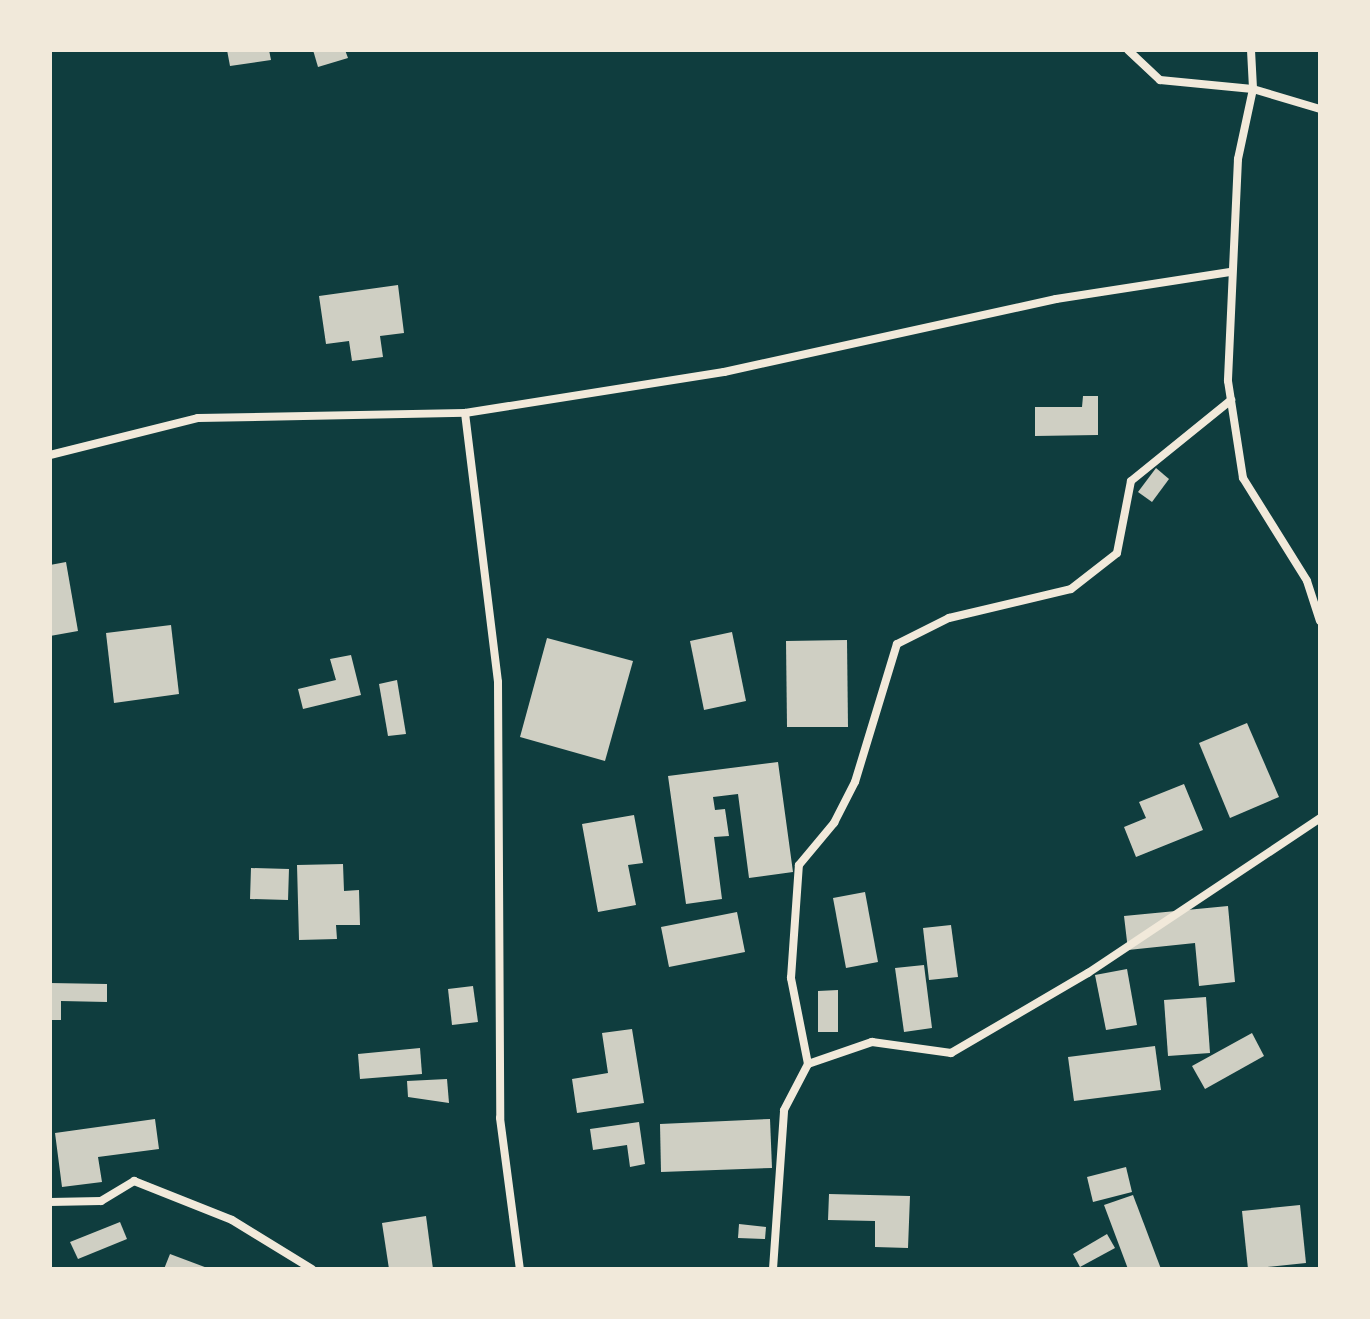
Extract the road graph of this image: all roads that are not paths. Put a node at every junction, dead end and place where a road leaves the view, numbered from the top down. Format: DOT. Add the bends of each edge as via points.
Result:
graph roads {
  1 [pos="1128,50"];
  2 [pos="1251,50"];
  3 [pos="1253,89"];
  4 [pos="1320,109"];
  5 [pos="1230,272"];
  6 [pos="1231,400"];
  7 [pos="465,413"];
  8 [pos="50,455"];
  9 [pos="1320,621"];
  10 [pos="1320,818"];
  11 [pos="808,1064"];
  12 [pos="50,1202"];
  13 [pos="312,1269"];
  14 [pos="520,1269"];
  15 [pos="773,1269"];
  1 -- 3 [label="street" via="1160,80"];
  2 -- 3 [label="street"];
  3 -- 4 [label="street"];
  3 -- 5 [label="street" via="1238,159"];
  5 -- 6 [label="street"];
  5 -- 7 [label="street" via="1056,299 724,372"];
  6 -- 9 [label="street" via="1243,478 1307,581"];
  6 -- 11 [label="street" via="1131,481 1117,553 1071,589 949,618 897,644 855,782 834,823 799,865 791,978"];
  7 -- 8 [label="street" via="198,418"];
  7 -- 14 [label="street" via="498,682 500,1118"];
  10 -- 11 [label="street" via="1088,973 951,1053 872,1042"];
  11 -- 15 [label="street" via="784,1110"];
  12 -- 13 [label="street" via="101,1201 134,1181 232,1220"];
}
